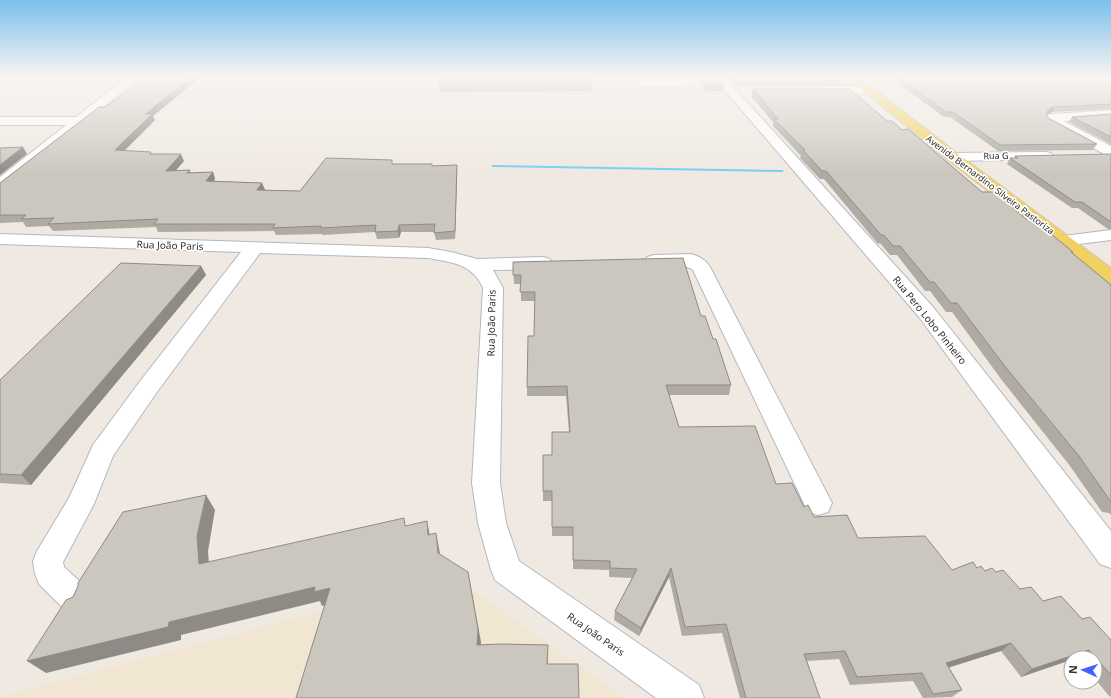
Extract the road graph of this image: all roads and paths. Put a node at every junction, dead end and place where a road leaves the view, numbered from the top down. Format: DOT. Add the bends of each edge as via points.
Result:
graph roads {
  1 [pos="93,110"];
  2 [pos="753,110"];
  3 [pos="892,110"];
  4 [pos="1111,114"];
  5 [pos="0,121"];
  6 [pos="78,121"];
  7 [pos="1111,152"];
  8 [pos="1087,155"];
  9 [pos="1111,155"];
  10 [pos="1056,156"];
  11 [pos="953,157"];
  12 [pos="0,185"];
  13 [pos="1111,235"];
  14 [pos="0,239"];
  15 [pos="1063,241"];
  16 [pos="254,248"];
  17 [pos="637,261"];
  18 [pos="560,263"];
  19 [pos="474,265"];
  20 [pos="1111,277"];
  21 [pos="818,503"];
  22 [pos="1111,554"];
  23 [pos="76,599"];
  24 [pos="686,698"];
  1 -- 6 [label="street"];
  2 -- 22 [label="street, Rua Pero Lobo Pinheiro" via="926,312"];
  3 -- 11 [label="main road, Avenida Bernardino Silveira Pastoriza"];
  4 -- 7 [label="street" via="1051,119"];
  5 -- 6 [label="street"];
  6 -- 12 [label="street"];
  8 -- 9 [label="street"];
  10 -- 11 [label="street, Rua G"];
  11 -- 15 [label="main road, Avenida Bernardino Silveira Pastoriza"];
  13 -- 15 [label="street"];
  14 -- 16 [label="street, Rua João Paris"];
  15 -- 20 [label="main road, Avenida Bernardino Silveira Pastoriza"];
  16 -- 19 [label="street, Rua João Paris" via="428,253 453,257"];
  16 -- 23 [label="street" via="148,386 102,452 80,504 48,561 50,574"];
  17 -- 21 [label="street" via="692,260 701,267"];
  18 -- 19 [label="street"];
  19 -- 24 [label="street, Rua João Paris" via="487,274 493,288 486,483 492,523 506,570"];
}
